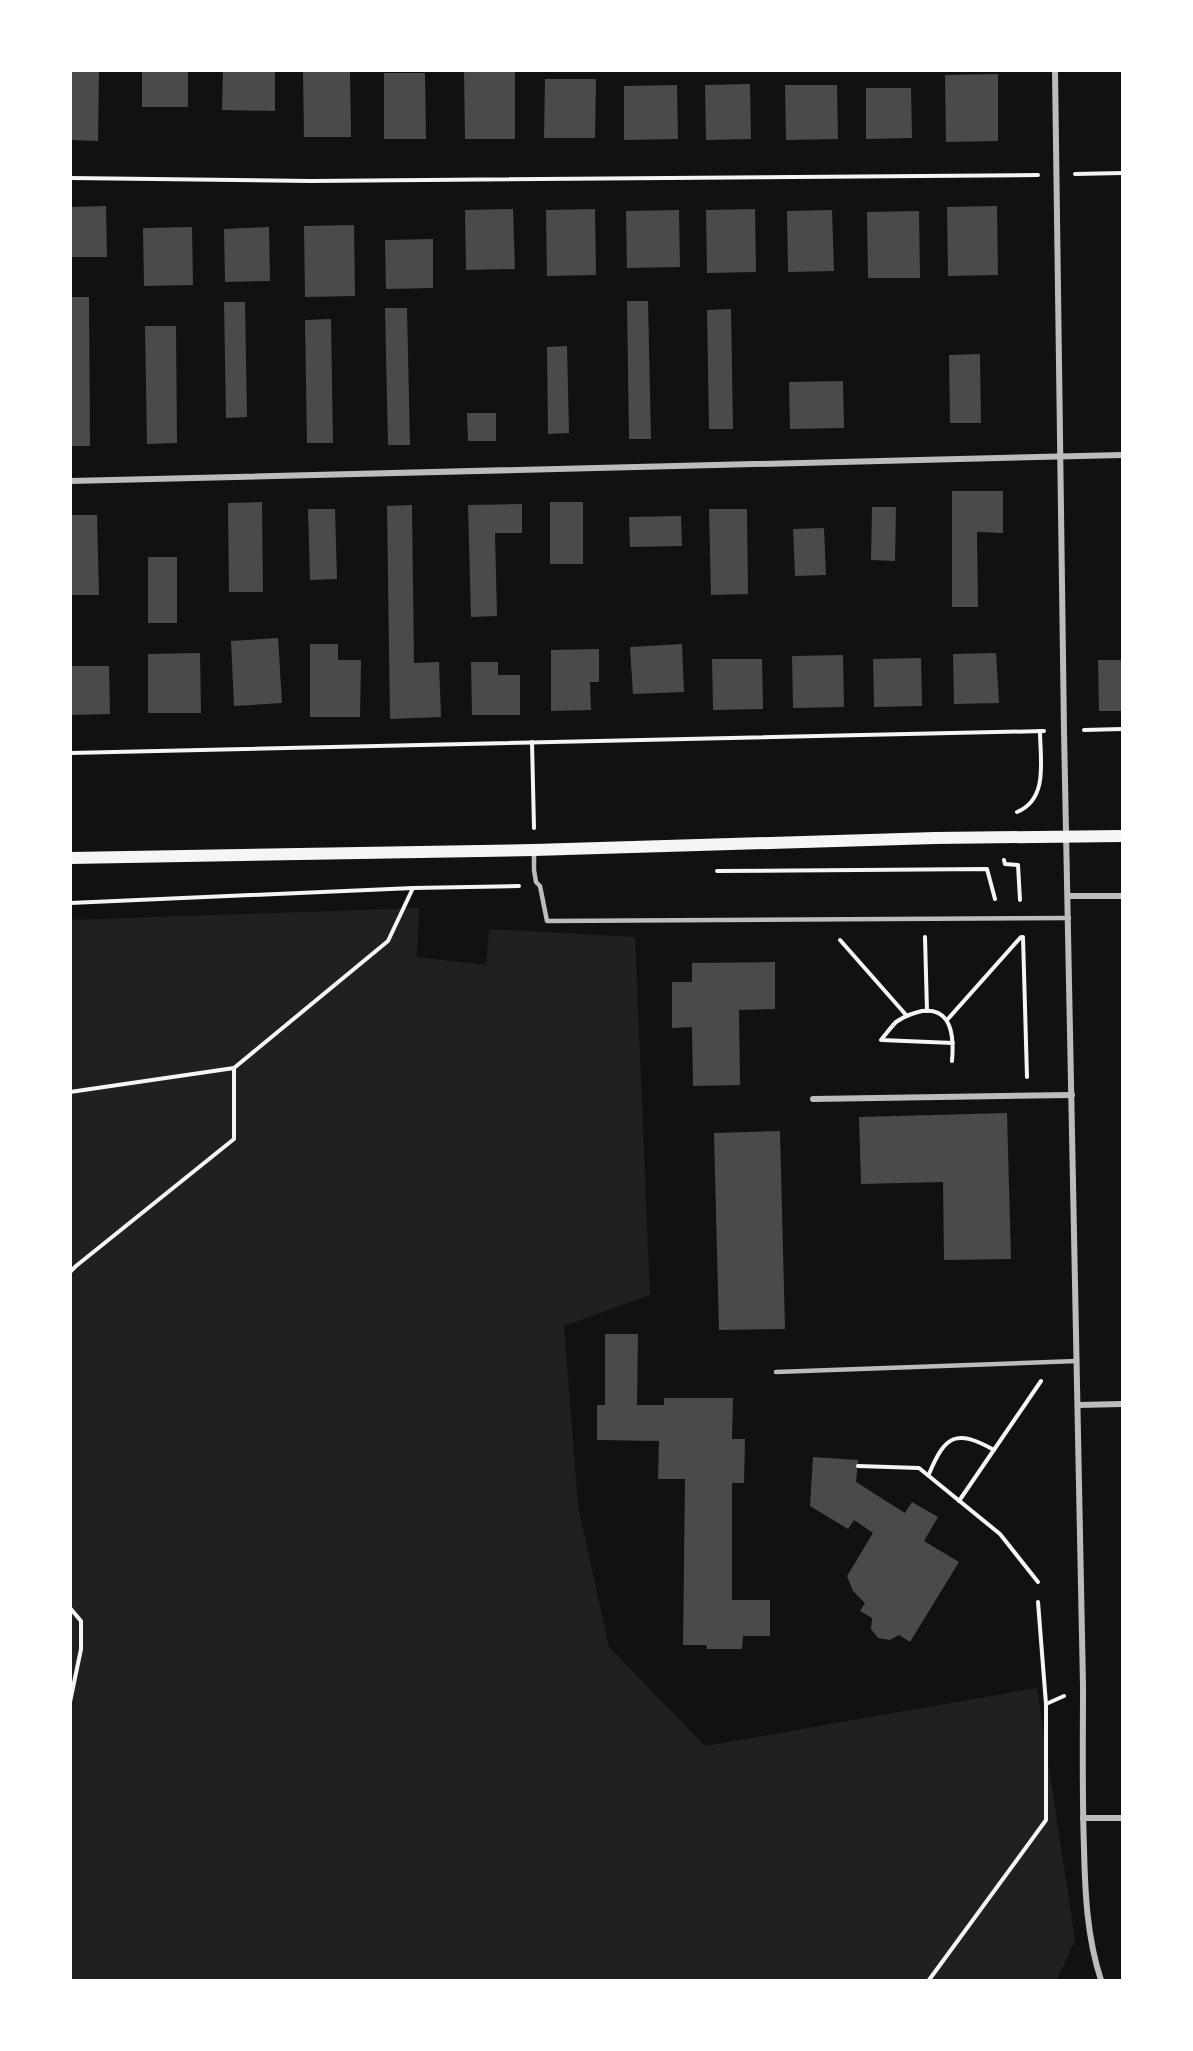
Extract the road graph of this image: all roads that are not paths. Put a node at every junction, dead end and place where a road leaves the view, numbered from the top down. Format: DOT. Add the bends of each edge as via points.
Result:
graph roads {
  1 [pos="1055,70"];
  2 [pos="1122,455"];
  3 [pos="1060,456"];
  4 [pos="70,481"];
  5 [pos="1122,836"];
  6 [pos="1067,837"];
  7 [pos="534,850"];
  8 [pos="70,858"];
  9 [pos="1122,896"];
  10 [pos="1068,897"];
  11 [pos="1069,918"];
  12 [pos="1072,1095"];
  13 [pos="813,1100"];
  14 [pos="1077,1360"];
  15 [pos="776,1372"];
  16 [pos="1122,1404"];
  17 [pos="1078,1405"];
  18 [pos="1083,1818"];
  19 [pos="1122,1818"];
  20 [pos="1101,1980"];
  1 -- 3 [label="street"];
  2 -- 3 [label="street"];
  3 -- 4 [label="street"];
  3 -- 6 [label="street"];
  5 -- 6 [label="main road"];
  6 -- 7 [label="main road"];
  6 -- 10 [label="street"];
  7 -- 8 [label="main road"];
  7 -- 11 [label="lane" via="536,882 547,921"];
  9 -- 10 [label="street"];
  10 -- 11 [label="street"];
  11 -- 12 [label="street"];
  12 -- 13 [label="street"];
  12 -- 14 [label="street"];
  14 -- 15 [label="lane"];
  14 -- 17 [label="street"];
  16 -- 17 [label="street"];
  17 -- 18 [label="street"];
  18 -- 19 [label="street"];
  18 -- 20 [label="street" via="1090,1930"];
}
